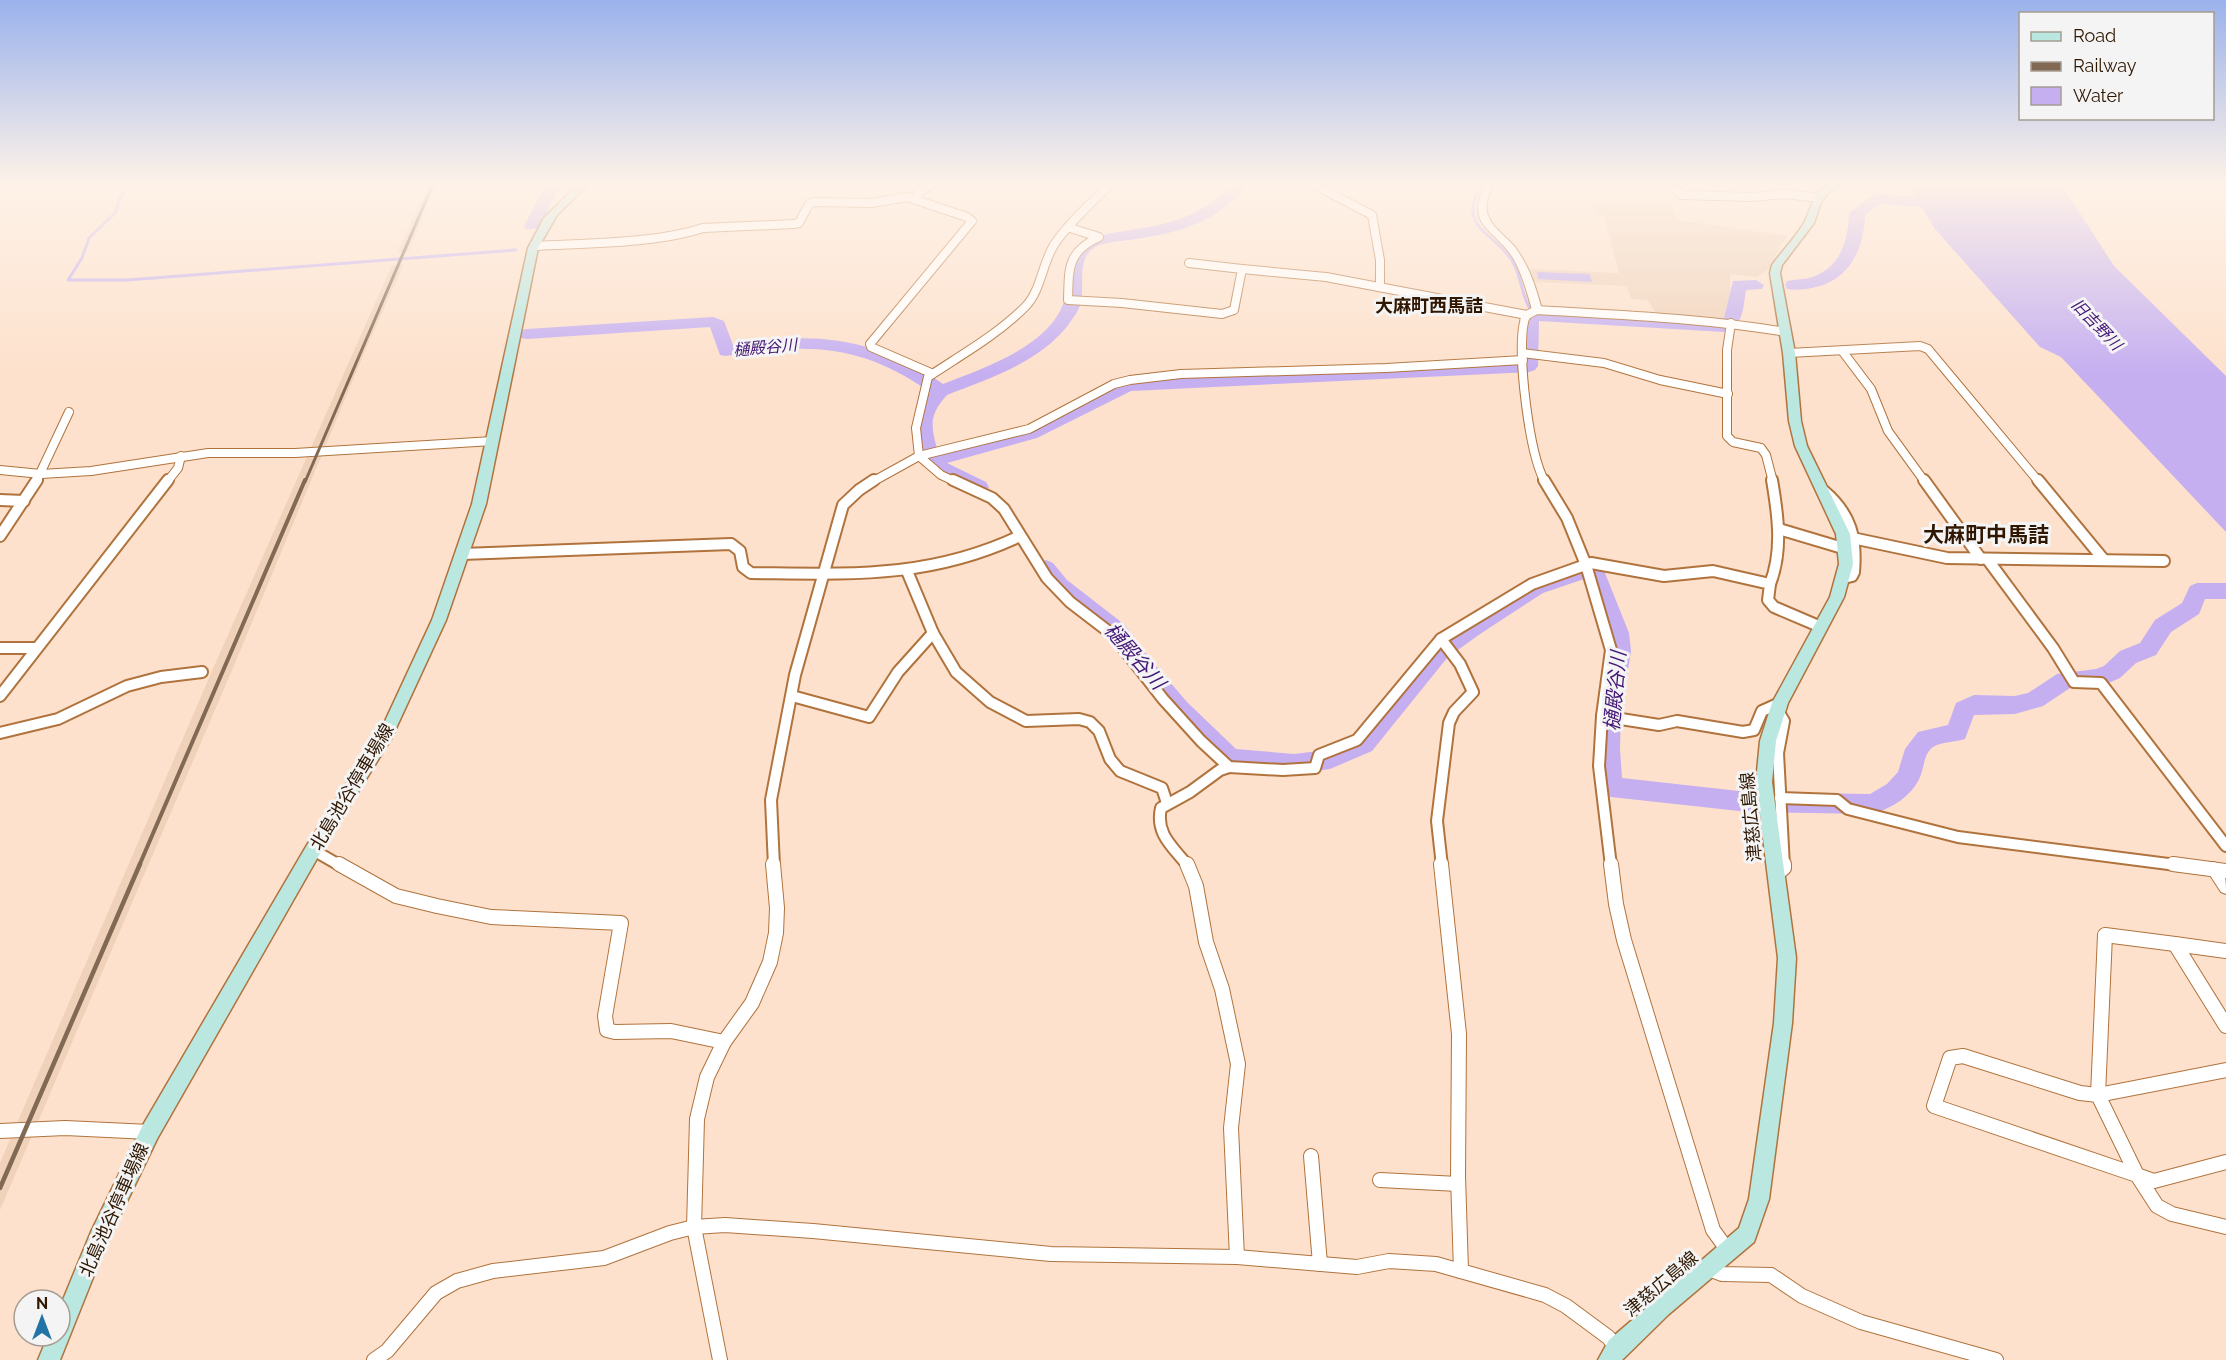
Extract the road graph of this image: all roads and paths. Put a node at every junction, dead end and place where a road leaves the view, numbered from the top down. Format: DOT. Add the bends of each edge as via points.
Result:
graph roads {
  1 [pos="534,247"];
  2 [pos="951,247"];
  3 [pos="1053,247"];
  4 [pos="1080,247"];
  5 [pos="1378,247"];
  6 [pos="1511,247"];
  7 [pos="1790,247"];
  8 [pos="1189,263"];
  9 [pos="1242,268"];
  10 [pos="1380,287"];
  11 [pos="1531,312"];
  12 [pos="1729,323"];
  13 [pos="1786,332"];
  14 [pos="1843,352"];
  15 [pos="1789,353"];
  16 [pos="1523,361"];
  17 [pos="928,378"];
  18 [pos="1728,394"];
  19 [pos="69,412"];
  20 [pos="493,441"];
  21 [pos="922,455"];
  22 [pos="182,456"];
  23 [pos="0,470"];
  24 [pos="41,474"];
  25 [pos="0,500"];
  26 [pos="24,501"];
  27 [pos="1779,529"];
  28 [pos="0,536"];
  29 [pos="1020,536"];
  30 [pos="1856,542"];
  31 [pos="462,554"];
  32 [pos="1984,559"];
  33 [pos="2104,560"];
  34 [pos="2164,561"];
  35 [pos="1587,569"];
  36 [pos="907,571"];
  37 [pos="825,573"];
  38 [pos="1770,584"];
  39 [pos="1821,627"];
  40 [pos="933,633"];
  41 [pos="1445,644"];
  42 [pos="0,648"];
  43 [pos="36,648"];
  44 [pos="202,672"];
  45 [pos="0,696"];
  46 [pos="792,696"];
  47 [pos="1779,707"];
  48 [pos="1602,716"];
  49 [pos="0,733"];
  50 [pos="1225,763"];
  51 [pos="1165,798"];
  52 [pos="1780,798"];
  53 [pos="2226,846"];
  54 [pos="313,850"];
  55 [pos="2220,870"];
  56 [pos="1776,873"];
  57 [pos="2226,887"];
  58 [pos="2175,944"];
  59 [pos="2226,951"];
  60 [pos="2226,1026"];
  61 [pos="724,1042"];
  62 [pos="2226,1070"];
  63 [pos="2098,1095"];
  64 [pos="0,1131"];
  65 [pos="150,1132"];
  66 [pos="1311,1156"];
  67 [pos="2226,1162"];
  68 [pos="2137,1175"];
  69 [pos="1380,1180"];
  70 [pos="1458,1184"];
  71 [pos="694,1227"];
  72 [pos="2226,1227"];
  73 [pos="1729,1252"];
  74 [pos="1237,1257"];
  75 [pos="1320,1264"];
  76 [pos="1709,1269"];
  77 [pos="1461,1271"];
  78 [pos="72,1303"];
  79 [pos="1613,1354"];
  80 [pos="374,1360"];
  81 [pos="720,1360"];
  82 [pos="1996,1360"];
  1 -- 20 [label="main road, 北島池谷停車場線"];
  2 -- 17 [label="street" via="870,344"];
  3 -- 17 [label="street" via="1026,306"];
  4 -- 9 [label="street" via="1071,260 1068,300 1230,313 1234,310"];
  5 -- 10 [label="street"];
  6 -- 11 [label="street" via="1528,281"];
  7 -- 13 [label="main road, 津慈広島線" via="1775,273"];
  8 -- 9 [label="street"];
  9 -- 10 [label="street"];
  10 -- 11 [label="street"];
  11 -- 12 [label="street" via="1686,317"];
  11 -- 16 [label="street" via="1524,320"];
  12 -- 13 [label="street"];
  12 -- 18 [label="street"];
  13 -- 15 [label="main road, 津慈広島線"];
  14 -- 15 [label="street"];
  14 -- 32 [label="street" via="1870,389 1888,430"];
  14 -- 33 [label="street" via="1928,348"];
  15 -- 30 [label="main road, 津慈広島線" via="1801,446 1844,534"];
  16 -- 18 [label="street" via="1604,363"];
  16 -- 21 [label="street" via="1126,380 1029,429"];
  16 -- 35 [label="street" via="1536,460 1567,518"];
  17 -- 21 [label="street" via="916,428"];
  18 -- 27 [label="street" via="1727,436 1733,442 1764,451 1770,466"];
  19 -- 24 [label="street"];
  20 -- 22 [label="street"];
  20 -- 31 [label="main road, 北島池谷停車場線" via="479,504"];
  21 -- 29 [label="street" via="941,475 992,498 1004,509"];
  21 -- 37 [label="street" via="859,490 843,505"];
  22 -- 24 [label="street" via="91,471"];
  22 -- 43 [label="street" via="178,468"];
  23 -- 24 [label="street"];
  24 -- 26 [label="street"];
  25 -- 26 [label="street"];
  26 -- 28 [label="street"];
  27 -- 30 [label="street"];
  27 -- 38 [label="street" via="1778,554"];
  29 -- 36 [label="street" via="968,559"];
  29 -- 50 [label="street" via="1047,578 1070,602 1113,635 1170,707"];
  30 -- 32 [label="street" via="1931,556"];
  30 -- 39 [label="main road, 津慈広島線"];
  31 -- 37 [label="street" via="731,544 740,551 744,570 751,573"];
  31 -- 54 [label="main road, 北島池谷停車場線" via="439,620 386,735"];
  32 -- 33 [label="street"];
  32 -- 53 [label="street" via="2053,648 2072,679 2101,683"];
  33 -- 34 [label="street"];
  35 -- 38 [label="street" via="1591,562 1664,576 1713,571"];
  35 -- 41 [label="street" via="1532,584"];
  35 -- 48 [label="street" via="1611,650"];
  36 -- 37 [label="street"];
  36 -- 40 [label="street"];
  37 -- 46 [label="street"];
  38 -- 39 [label="street" via="1768,600 1774,607"];
  39 -- 47 [label="main road, 津慈広島線"];
  40 -- 46 [label="street" via="898,672 869,717"];
  40 -- 51 [label="street" via="956,672 990,702 1026,721 1090,722 1120,771"];
  41 -- 50 [label="street" via="1357,740 1324,752 1307,769"];
  41 -- 70 [label="street" via="1472,684 1473,692 1449,723 1437,821 1459,1034"];
  42 -- 43 [label="street"];
  43 -- 45 [label="street"];
  44 -- 49 [label="street" via="127,686 58,719"];
  46 -- 61 [label="street" via="771,800 777,908 774,943 752,1003"];
  47 -- 48 [label="street" via="1762,711 1754,729 1743,732"];
  47 -- 52 [label="street" via="1784,721 1778,753"];
  47 -- 56 [label="main road, 津慈広島線" via="1768,741 1764,782"];
  48 -- 73 [label="street" via="1602,804 1624,940 1713,1230"];
  50 -- 51 [label="street" via="1190,792"];
  51 -- 74 [label="street" via="1158,821 1162,835 1189,867 1196,886 1206,942 1222,989 1238,1064 1231,1128"];
  52 -- 55 [label="street" via="1837,800 1848,809 1958,837"];
  52 -- 56 [label="street" via="1784,868"];
  54 -- 61 [label="street" via="396,896 437,906 491,917 621,923 604,1016 607,1030 671,1031"];
  54 -- 65 [label="main road, 北島池谷停車場線"];
  55 -- 57 [label="street"];
  56 -- 73 [label="main road, 津慈広島線" via="1787,958 1783,1023 1759,1199 1747,1235"];
  58 -- 59 [label="street"];
  58 -- 60 [label="street"];
  58 -- 63 [label="street" via="2105,935"];
  61 -- 71 [label="street" via="707,1077 697,1119"];
  62 -- 63 [label="street"];
  63 -- 68 [label="street"];
  63 -- 68 [label="street" via="2080,1094 1963,1056 1950,1058 1934,1106"];
  64 -- 65 [label="street" via="65,1128"];
  65 -- 78 [label="main road, 北島池谷停車場線"];
  66 -- 75 [label="street"];
  67 -- 68 [label="street" via="2154,1181"];
  68 -- 72 [label="street" via="2157,1206 2172,1214"];
  69 -- 70 [label="street"];
  70 -- 77 [label="street"];
  71 -- 74 [label="street" via="813,1231 1051,1254"];
  71 -- 80 [label="street" via="604,1258 493,1271 457,1281 436,1293 387,1351"];
  71 -- 81 [label="street"];
  73 -- 76 [label="main road, 津慈広島線"];
  74 -- 75 [label="street"];
  75 -- 77 [label="street" via="1357,1267 1389,1261 1436,1264"];
  76 -- 79 [label="main road, 津慈広島線"];
  76 -- 82 [label="street" via="1722,1274 1772,1275 1802,1296 1861,1322"];
  77 -- 79 [label="street" via="1545,1295 1566,1306 1608,1337"];
}
